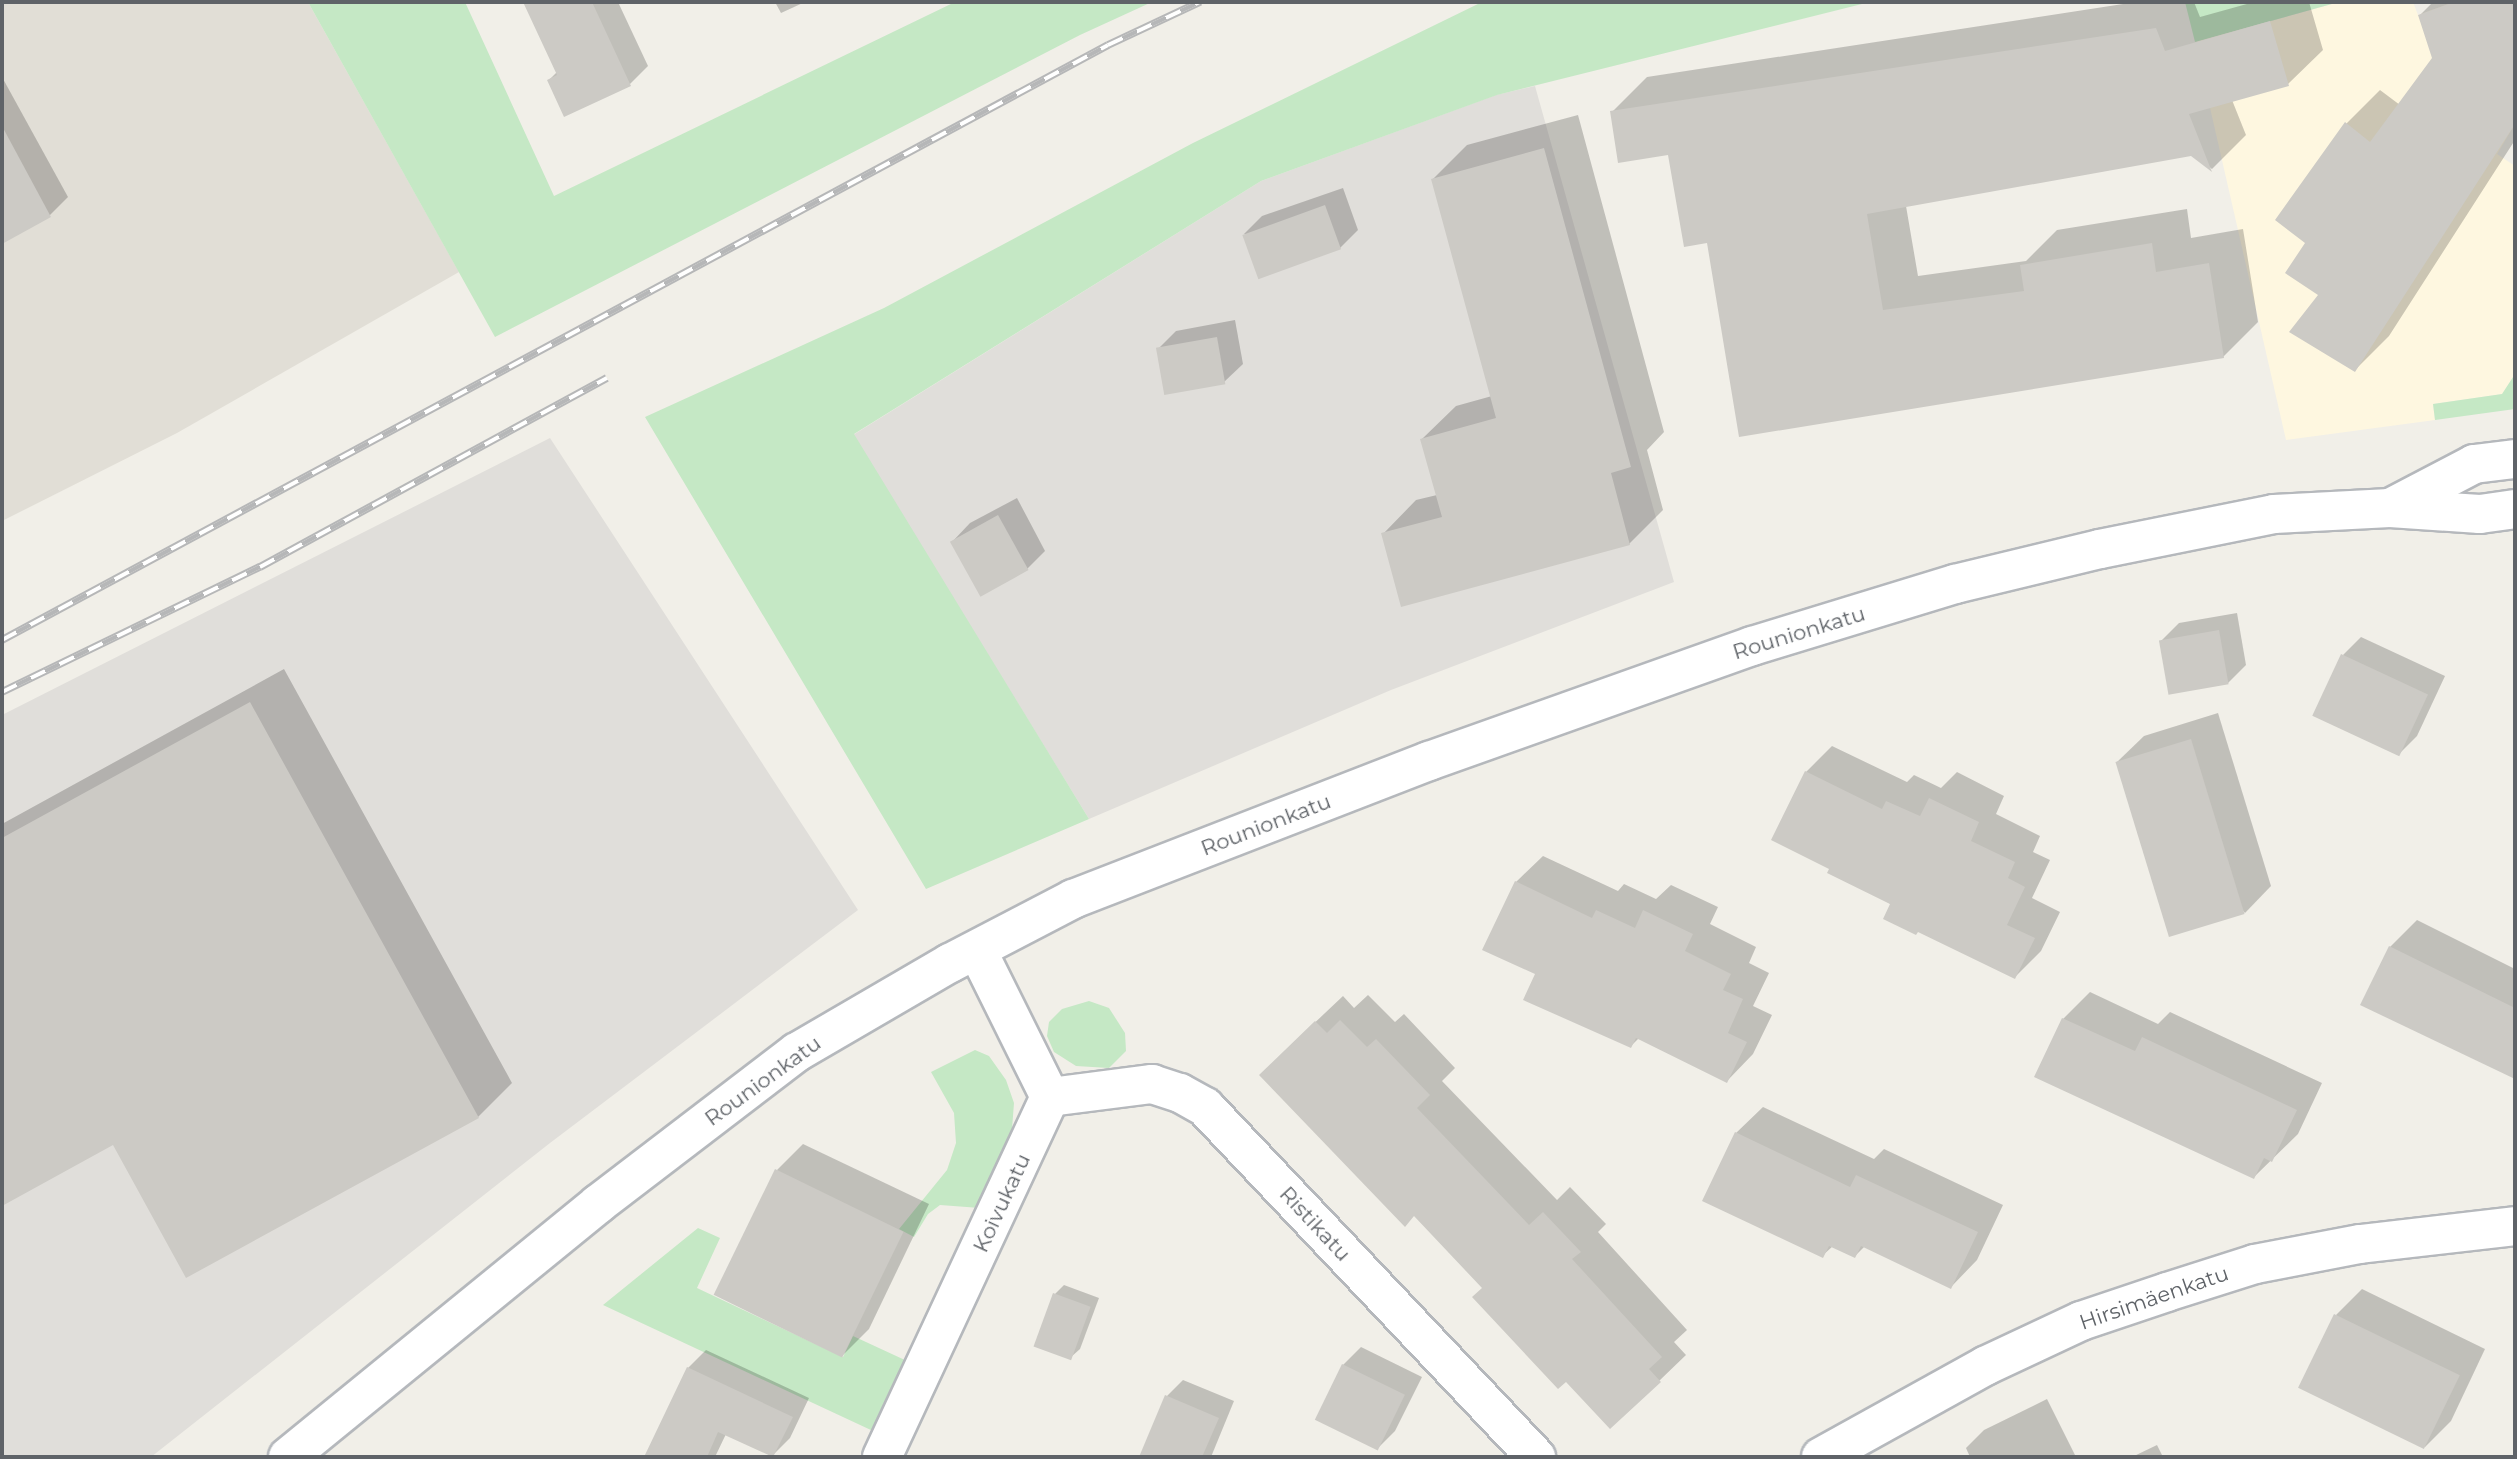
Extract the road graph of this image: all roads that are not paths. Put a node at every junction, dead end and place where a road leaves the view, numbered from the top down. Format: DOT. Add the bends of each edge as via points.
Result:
graph roads {
  1 [pos="2515,458"];
  2 [pos="2390,508"];
  3 [pos="2515,509"];
  4 [pos="977,950"];
  5 [pos="1050,1097"];
  6 [pos="2515,1226"];
  7 [pos="288,1457"];
  8 [pos="882,1457"];
  9 [pos="1536,1457"];
  10 [pos="1821,1457"];
  1 -- 2 [label="main road, Rounionkatu" via="2474,464"];
  2 -- 3 [label="main road, Rounionkatu" via="2480,514"];
  2 -- 4 [label="main road, Rounionkatu" via="2274,514 2188,530 1955,584 1752,646 1429,761 1073,899"];
  4 -- 5 [label="main road"];
  4 -- 7 [label="main road, Rounionkatu" via="797,1052 598,1204"];
  5 -- 8 [label="main road, Koivukatu"];
  5 -- 9 [label="main road, Ristikatu" via="1152,1084 1205,1107"];
  6 -- 10 [label="main road, Hirsimäenkatu" via="2360,1244 2255,1264 2167,1292 2081,1321 1985,1366"];
}
